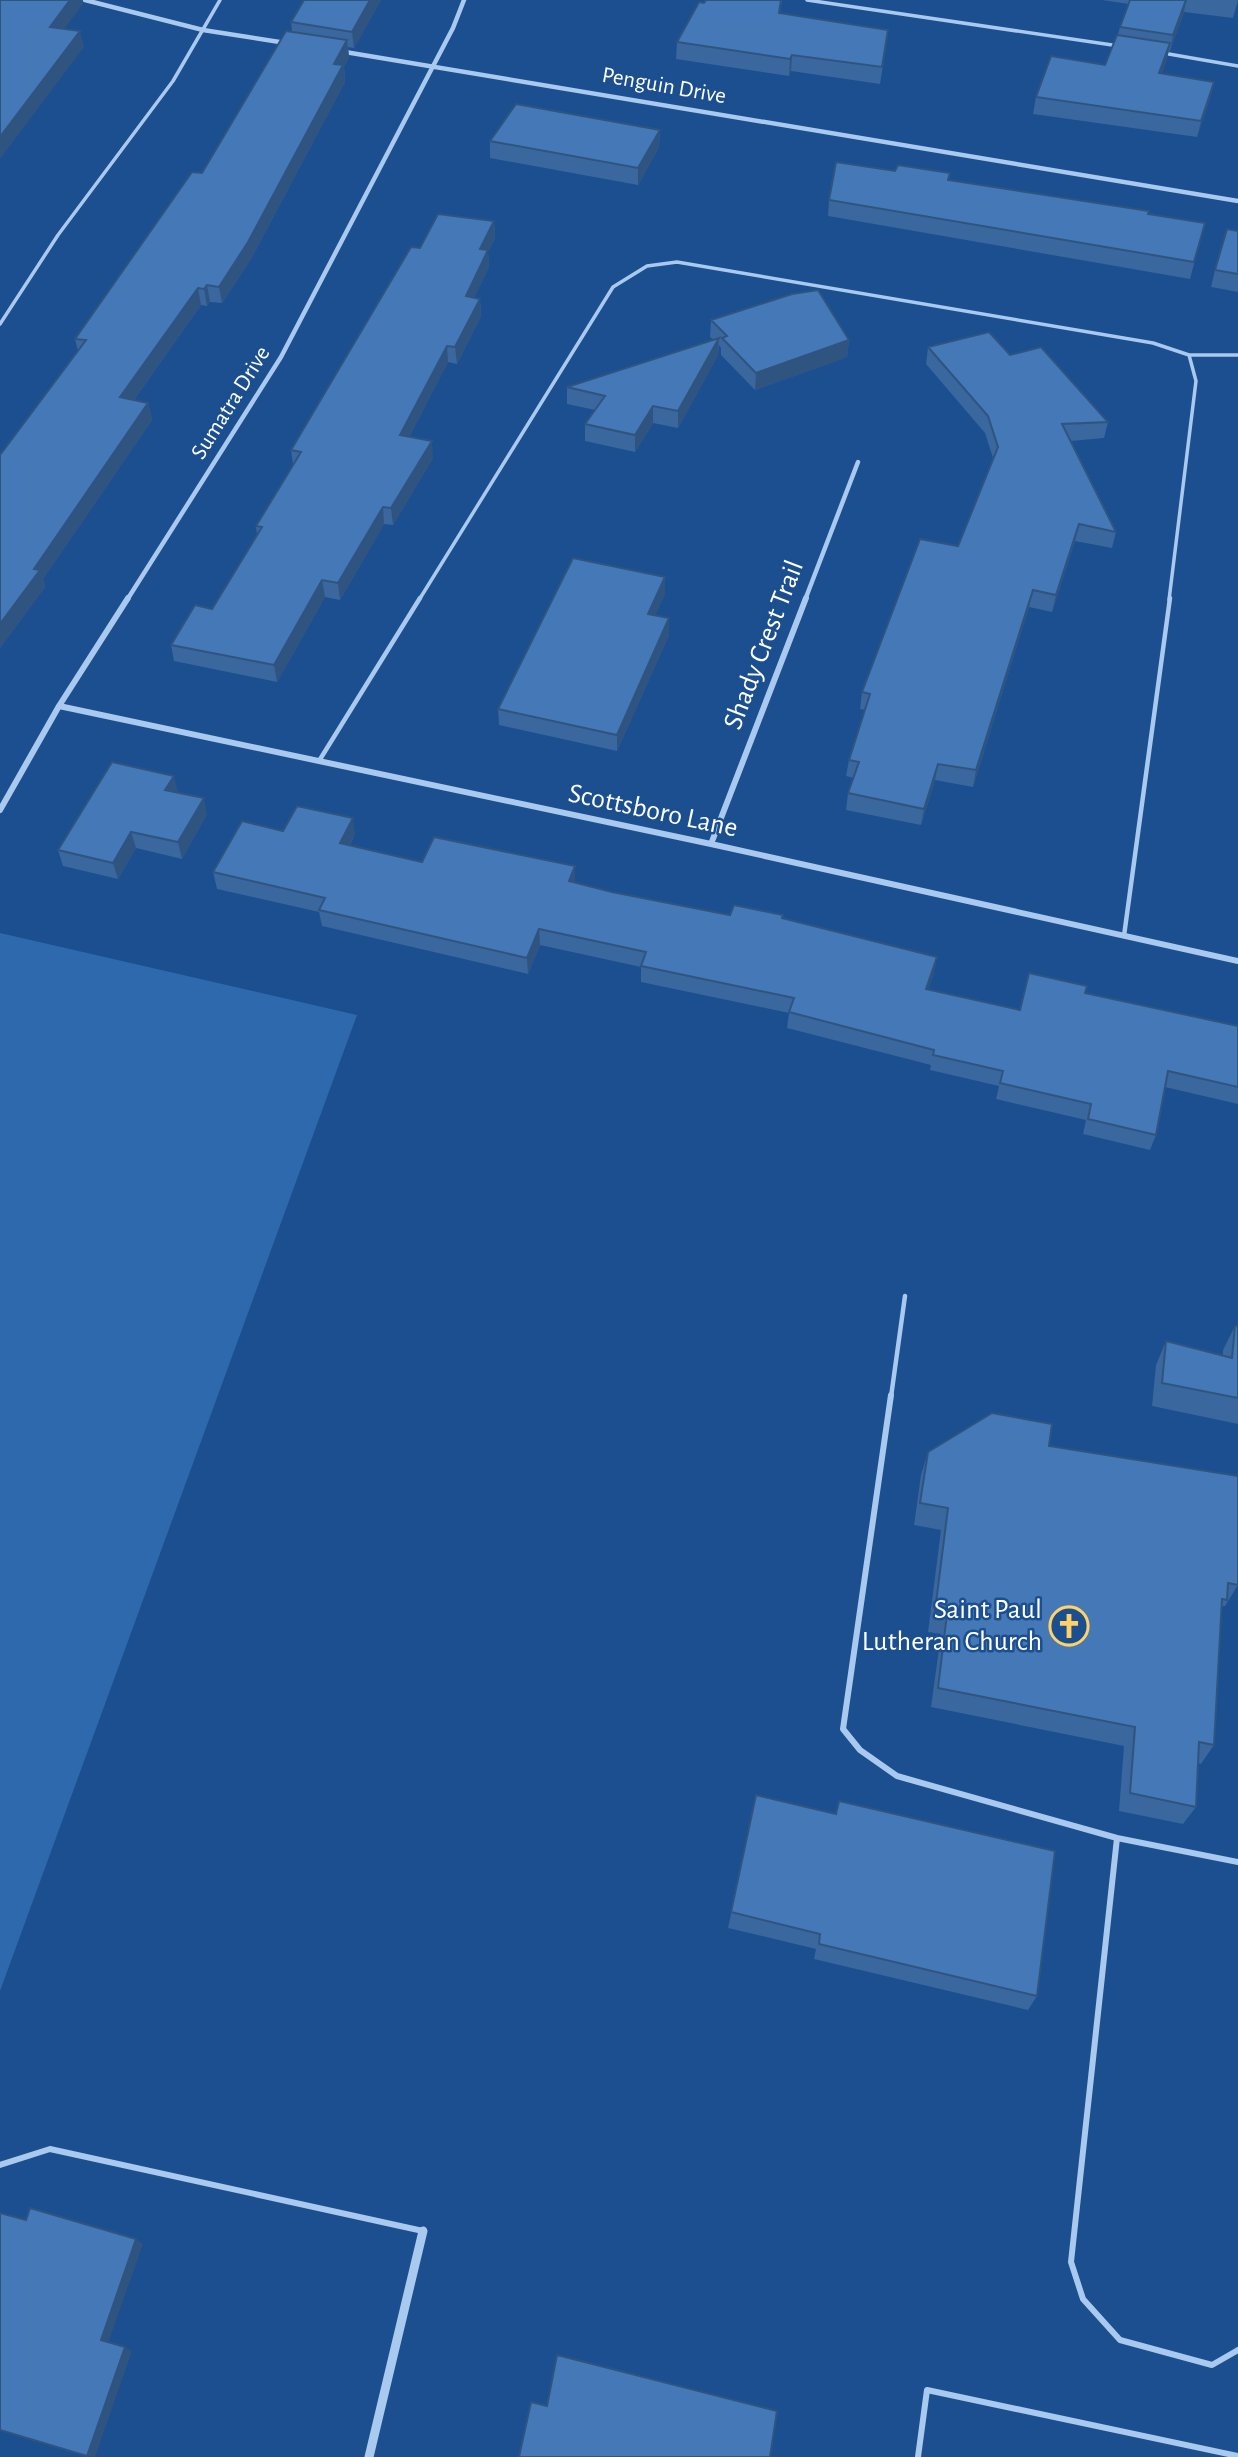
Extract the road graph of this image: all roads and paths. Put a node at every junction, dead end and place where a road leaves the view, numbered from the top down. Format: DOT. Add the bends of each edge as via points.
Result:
graph roads {
  1 [pos="85,0"];
  2 [pos="220,0"];
  3 [pos="464,0"];
  4 [pos="807,0"];
  5 [pos="204,30"];
  6 [pos="298,45"];
  7 [pos="1127,47"];
  8 [pos="325,49"];
  9 [pos="1152,51"];
  10 [pos="434,65"];
  11 [pos="1238,66"];
  12 [pos="1238,201"];
  13 [pos="0,324"];
  14 [pos="1189,355"];
  15 [pos="1238,355"];
  16 [pos="858,462"];
  17 [pos="59,706"];
  18 [pos="319,761"];
  19 [pos="0,810"];
  20 [pos="711,844"];
  21 [pos="1124,936"];
  22 [pos="1238,961"];
  23 [pos="905,1296"];
  24 [pos="1117,1838"];
  25 [pos="1238,1862"];
  26 [pos="0,2165"];
  27 [pos="423,2231"];
  28 [pos="1238,2350"];
  29 [pos="1238,2456"];
  30 [pos="369,2457"];
  31 [pos="918,2457"];
  1 -- 5 [label="street"];
  2 -- 5 [label="lane"];
  3 -- 10 [label="street, Sumatra Drive"];
  4 -- 7 [label="lane"];
  5 -- 6 [label="street"];
  5 -- 13 [label="lane" via="173,81 58,235"];
  8 -- 10 [label="street, Penguin Drive"];
  9 -- 11 [label="lane"];
  10 -- 12 [label="street, Penguin Drive"];
  10 -- 17 [label="street, Sumatra Drive" via="281,357"];
  14 -- 15 [label="lane"];
  14 -- 18 [label="lane" via="1153,344 764,276 677,262 647,266 613,287"];
  14 -- 21 [label="lane" via="1196,381 1189,454"];
  16 -- 20 [label="street, Shady Crest Trail"];
  17 -- 18 [label="street, Scottsboro Lane"];
  17 -- 19 [label="street, Sumatra Drive"];
  18 -- 20 [label="street, Scottsboro Lane"];
  20 -- 21 [label="street, Scottsboro Lane"];
  21 -- 22 [label="street, Scottsboro Lane"];
  23 -- 24 [label="lane" via="843,1729 860,1750 897,1776"];
  24 -- 25 [label="lane"];
  24 -- 28 [label="lane" via="1071,2262 1083,2300 1120,2340 1212,2365"];
  26 -- 27 [label="lane" via="50,2150"];
  27 -- 30 [label="street"];
  29 -- 31 [label="lane" via="927,2390"];
}
